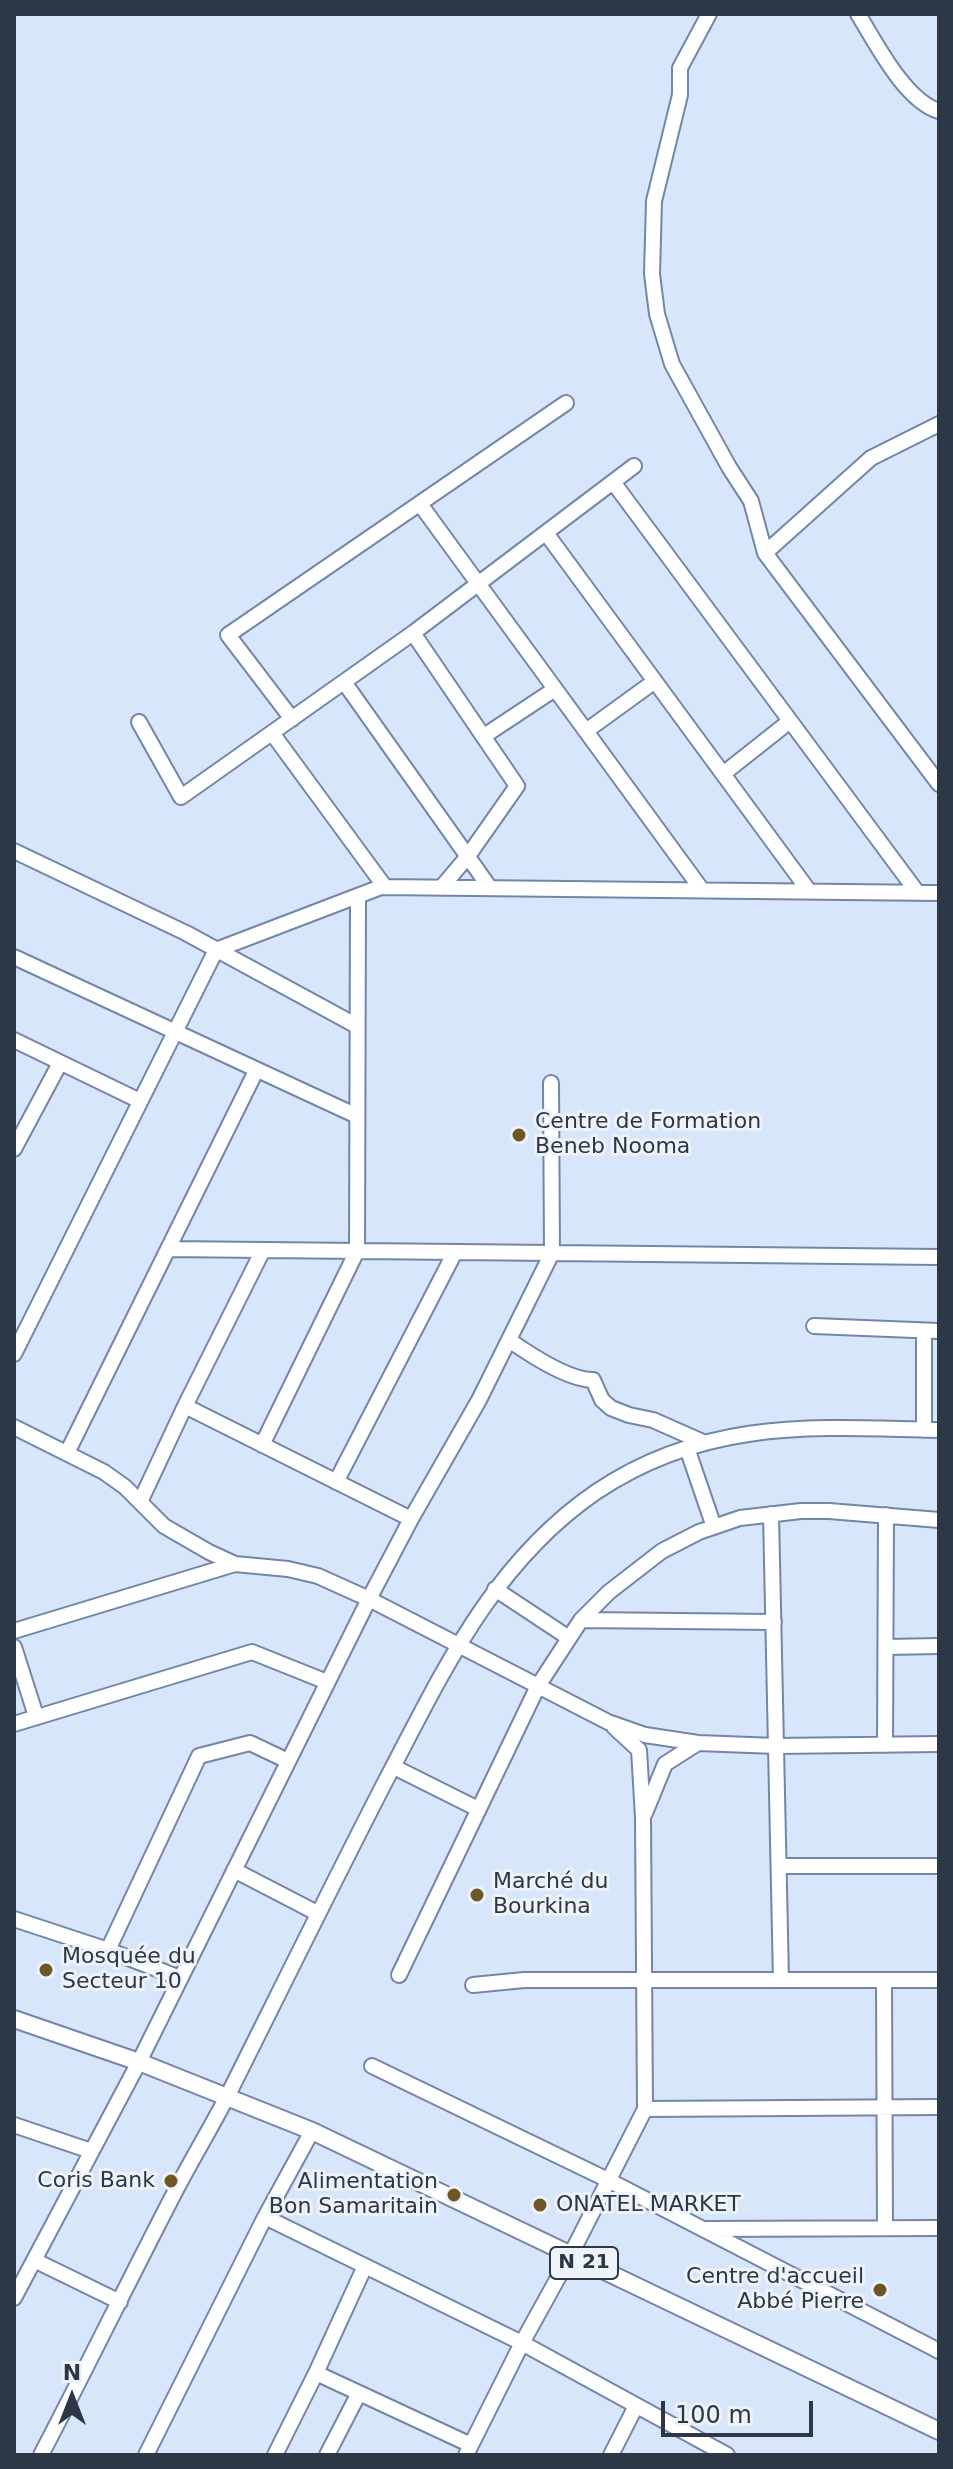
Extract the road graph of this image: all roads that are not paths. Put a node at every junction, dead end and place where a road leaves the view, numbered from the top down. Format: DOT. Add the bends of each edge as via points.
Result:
graph roads {
  1 [pos="709,14"];
  2 [pos="858,14"];
  3 [pos="939,111"];
  4 [pos="566,403"];
  5 [pos="939,424"];
  6 [pos="634,466"];
  7 [pos="613,482"];
  8 [pos="420,504"];
  9 [pos="546,533"];
  10 [pos="765,553"];
  11 [pos="478,584"];
  12 [pos="413,633"];
  13 [pos="655,681"];
  14 [pos="344,682"];
  15 [pos="555,689"];
  16 [pos="292,719"];
  17 [pos="790,721"];
  18 [pos="139,722"];
  19 [pos="586,731"];
  20 [pos="272,733"];
  21 [pos="484,736"];
  22 [pos="723,774"];
  23 [pos="939,784"];
  24 [pos="14,851"];
  25 [pos="468,856"];
  26 [pos="385,887"];
  27 [pos="441,888"];
  28 [pos="490,888"];
  29 [pos="702,890"];
  30 [pos="809,891"];
  31 [pos="917,892"];
  32 [pos="939,893"];
  33 [pos="358,896"];
  34 [pos="216,950"];
  35 [pos="14,957"];
  36 [pos="357,1026"];
  37 [pos="174,1032"];
  38 [pos="14,1040"];
  39 [pos="60,1063"];
  40 [pos="256,1071"];
  41 [pos="551,1083"];
  42 [pos="140,1101"];
  43 [pos="357,1116"];
  44 [pos="14,1149"];
  45 [pos="168,1249"];
  46 [pos="263,1250"];
  47 [pos="357,1251"];
  48 [pos="455,1252"];
  49 [pos="552,1253"];
  50 [pos="939,1257"];
  51 [pos="14,1314"];
  52 [pos="30,1323"];
  53 [pos="814,1326"];
  54 [pos="932,1331"];
  55 [pos="509,1340"];
  56 [pos="14,1354"];
  57 [pos="185,1406"];
  58 [pos="14,1427"];
  59 [pos="932,1430"];
  60 [pos="705,1443"];
  61 [pos="262,1445"];
  62 [pos="687,1448"];
  63 [pos="67,1453"];
  64 [pos="336,1482"];
  65 [pos="140,1502"];
  66 [pos="771,1514"];
  67 [pos="886,1515"];
  68 [pos="411,1519"];
  69 [pos="939,1520"];
  70 [pos="714,1527"];
  71 [pos="235,1564"];
  72 [pos="495,1589"];
  73 [pos="369,1599"];
  74 [pos="581,1620"];
  75 [pos="774,1622"];
  76 [pos="14,1631"];
  77 [pos="569,1638"];
  78 [pos="458,1645"];
  79 [pos="939,1646"];
  80 [pos="14,1647"];
  81 [pos="886,1647"];
  82 [pos="327,1682"];
  83 [pos="538,1686"];
  84 [pos="36,1716"];
  85 [pos="608,1722"];
  86 [pos="14,1724"];
  87 [pos="698,1743"];
  88 [pos="939,1744"];
  89 [pos="885,1745"];
  90 [pos="776,1746"];
  91 [pos="288,1761"];
  92 [pos="394,1767"];
  93 [pos="478,1809"];
  94 [pos="643,1817"];
  95 [pos="779,1866"];
  96 [pos="939,1866"];
  97 [pos="234,1870"];
  98 [pos="317,1913"];
  99 [pos="14,1919"];
  100 [pos="108,1950"];
  101 [pos="399,1975"];
  102 [pos="180,1978"];
  103 [pos="643,1980"];
  104 [pos="781,1980"];
  105 [pos="884,1980"];
  106 [pos="939,1980"];
  107 [pos="473,1985"];
  108 [pos="14,2019"];
  109 [pos="139,2062"];
  110 [pos="372,2066"];
  111 [pos="227,2097"];
  112 [pos="884,2107"];
  113 [pos="939,2107"];
  114 [pos="645,2109"];
  115 [pos="14,2125"];
  116 [pos="312,2131"];
  117 [pos="91,2151"];
  118 [pos="608,2180"];
  119 [pos="265,2217"];
  120 [pos="885,2228"];
  121 [pos="939,2228"];
  122 [pos="702,2229"];
  123 [pos="570,2256"];
  124 [pos="34,2260"];
  125 [pos="365,2266"];
  126 [pos="14,2298"];
  127 [pos="120,2302"];
  128 [pos="522,2343"];
  129 [pos="939,2351"];
  130 [pos="316,2373"];
  131 [pos="359,2393"];
  132 [pos="636,2406"];
  133 [pos="939,2431"];
  134 [pos="469,2450"];
  135 [pos="41,2455"];
  136 [pos="146,2455"];
  137 [pos="275,2455"];
  138 [pos="327,2455"];
  139 [pos="611,2455"];
  140 [pos="727,2455"];
  1 -- 10 [label="street" via="680,68 680,95 654,201 652,274 672,364 751,501"];
  2 -- 3 [label="street" via="891,69 927,107"];
  4 -- 8 [label="street"];
  5 -- 10 [label="street" via="871,458"];
  6 -- 7 [label="street"];
  7 -- 9 [label="street"];
  7 -- 17 [label="street"];
  8 -- 11 [label="street"];
  8 -- 16 [label="street" via="228,635"];
  9 -- 11 [label="street"];
  9 -- 13 [label="street"];
  10 -- 23 [label="street"];
  11 -- 12 [label="street"];
  11 -- 15 [label="street"];
  12 -- 14 [label="street"];
  12 -- 21 [label="street"];
  13 -- 19 [label="street"];
  13 -- 22 [label="street"];
  14 -- 16 [label="street"];
  14 -- 25 [label="street"];
  15 -- 19 [label="street"];
  15 -- 21 [label="street"];
  16 -- 20 [label="street"];
  17 -- 22 [label="street"];
  17 -- 31 [label="street"];
  18 -- 20 [label="street" via="181,797"];
  19 -- 29 [label="street"];
  20 -- 26 [label="street"];
  21 -- 25 [label="street" via="517,786"];
  22 -- 30 [label="street"];
  24 -- 34 [label="street"];
  25 -- 27 [label="street"];
  25 -- 28 [label="street"];
  26 -- 27 [label="street"];
  26 -- 33 [label="street"];
  27 -- 28 [label="street"];
  28 -- 29 [label="street"];
  29 -- 30 [label="street"];
  30 -- 31 [label="street"];
  31 -- 32 [label="street"];
  33 -- 34 [label="street"];
  33 -- 36 [label="street"];
  34 -- 36 [label="street"];
  34 -- 37 [label="street"];
  35 -- 37 [label="street"];
  36 -- 43 [label="street"];
  37 -- 40 [label="street"];
  37 -- 42 [label="street"];
  38 -- 39 [label="street"];
  39 -- 42 [label="street"];
  39 -- 44 [label="street"];
  40 -- 43 [label="street"];
  40 -- 45 [label="street"];
  41 -- 49 [label="street"];
  42 -- 52 [label="street"];
  43 -- 47 [label="street"];
  45 -- 46 [label="street"];
  45 -- 63 [label="street"];
  46 -- 47 [label="street"];
  46 -- 57 [label="street"];
  47 -- 48 [label="street"];
  47 -- 61 [label="street"];
  48 -- 49 [label="street"];
  48 -- 64 [label="street"];
  49 -- 50 [label="street"];
  49 -- 55 [label="street"];
  51 -- 52 [label="street"];
  52 -- 56 [label="street"];
  53 -- 54 [label="street"];
  54 -- 59 [label="street"];
  55 -- 60 [label="street" via="569,1375 593,1380 611,1408"];
  55 -- 68 [label="street"];
  57 -- 61 [label="street"];
  57 -- 65 [label="street"];
  58 -- 63 [label="street"];
  59 -- 60 [label="street" via="809,1427"];
  60 -- 62 [label="street"];
  61 -- 64 [label="street"];
  62 -- 70 [label="street"];
  62 -- 72 [label="street" via="597,1492 534,1544"];
  63 -- 65 [label="street" via="104,1472"];
  64 -- 68 [label="street"];
  65 -- 71 [label="street" via="164,1526"];
  66 -- 67 [label="street"];
  66 -- 70 [label="street"];
  66 -- 75 [label="street"];
  67 -- 69 [label="street"];
  67 -- 81 [label="street"];
  68 -- 73 [label="street"];
  70 -- 74 [label="street" via="662,1551"];
  71 -- 73 [label="street" via="318,1576"];
  71 -- 76 [label="street"];
  72 -- 77 [label="street"];
  72 -- 78 [label="street"];
  73 -- 78 [label="street"];
  73 -- 82 [label="street"];
  74 -- 75 [label="street"];
  74 -- 77 [label="street"];
  75 -- 90 [label="street"];
  77 -- 83 [label="street"];
  78 -- 83 [label="street"];
  78 -- 92 [label="street"];
  79 -- 81 [label="street"];
  80 -- 84 [label="street"];
  81 -- 89 [label="street"];
  82 -- 84 [label="street" via="252,1652"];
  82 -- 91 [label="street"];
  83 -- 85 [label="street"];
  83 -- 93 [label="street"];
  84 -- 86 [label="street"];
  85 -- 87 [label="street" via="645,1735"];
  85 -- 94 [label="street" via="639,1750"];
  87 -- 90 [label="street"];
  87 -- 94 [label="street" via="665,1764"];
  88 -- 89 [label="street"];
  89 -- 90 [label="street"];
  90 -- 95 [label="street"];
  91 -- 97 [label="street"];
  91 -- 100 [label="street" via="250,1743 199,1756"];
  92 -- 93 [label="street"];
  92 -- 98 [label="street"];
  93 -- 101 [label="street"];
  94 -- 103 [label="street"];
  95 -- 96 [label="street"];
  95 -- 104 [label="street"];
  97 -- 98 [label="street"];
  97 -- 102 [label="street"];
  98 -- 111 [label="street"];
  99 -- 100 [label="street"];
  100 -- 102 [label="street"];
  102 -- 109 [label="street"];
  103 -- 104 [label="street"];
  103 -- 107 [label="street"];
  103 -- 114 [label="street"];
  104 -- 105 [label="street"];
  105 -- 106 [label="street"];
  105 -- 112 [label="street"];
  108 -- 109 [label="main road, N 21"];
  109 -- 111 [label="main road, N 21"];
  109 -- 117 [label="street"];
  110 -- 118 [label="street"];
  111 -- 116 [label="main road, N 21"];
  111 -- 127 [label="street"];
  112 -- 113 [label="street"];
  112 -- 114 [label="street"];
  112 -- 120 [label="street"];
  114 -- 118 [label="street"];
  115 -- 117 [label="street"];
  116 -- 119 [label="street"];
  116 -- 123 [label="main road, N 21"];
  117 -- 124 [label="street"];
  118 -- 122 [label="street"];
  118 -- 123 [label="street"];
  119 -- 125 [label="street"];
  119 -- 136 [label="street"];
  120 -- 121 [label="street"];
  120 -- 122 [label="street"];
  122 -- 129 [label="street"];
  123 -- 128 [label="street"];
  123 -- 133 [label="main road, N 21"];
  124 -- 126 [label="street"];
  124 -- 127 [label="street"];
  125 -- 128 [label="street"];
  125 -- 130 [label="street"];
  127 -- 135 [label="street"];
  128 -- 132 [label="street"];
  128 -- 134 [label="street"];
  130 -- 131 [label="street"];
  130 -- 137 [label="street"];
  131 -- 134 [label="street"];
  131 -- 138 [label="street"];
  132 -- 139 [label="street"];
  132 -- 140 [label="street"];
}
